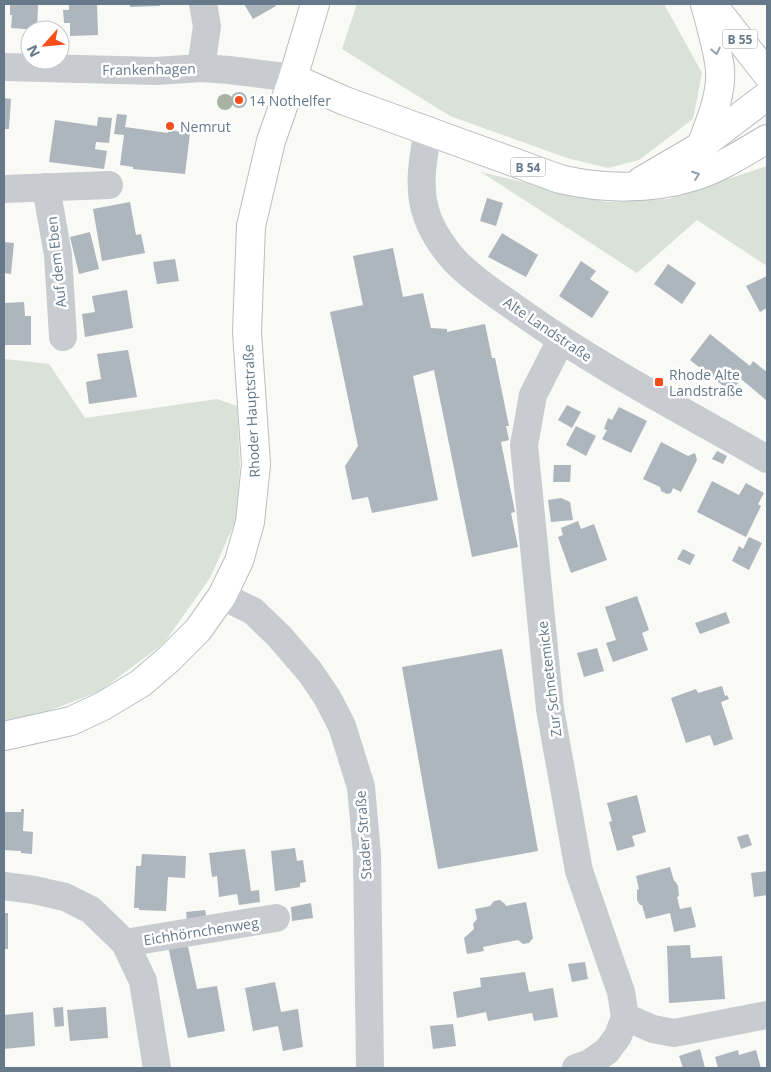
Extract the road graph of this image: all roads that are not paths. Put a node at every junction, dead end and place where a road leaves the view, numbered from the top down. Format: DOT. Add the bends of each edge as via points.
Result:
graph roads {
  1 [pos="203,4"];
  2 [pos="315,4"];
  3 [pos="705,4"];
  4 [pos="712,4"];
  5 [pos="4,67"];
  6 [pos="201,68"];
  7 [pos="767,74"];
  8 [pos="293,78"];
  9 [pos="767,96"];
  10 [pos="428,130"];
  11 [pos="767,139"];
  12 [pos="701,146"];
  13 [pos="109,185"];
  14 [pos="631,186"];
  15 [pos="46,187"];
  16 [pos="4,189"];
  17 [pos="63,337"];
  18 [pos="560,340"];
  19 [pos="767,459"];
  20 [pos="222,596"];
  21 [pos="4,736"];
  22 [pos="4,886"];
  23 [pos="276,918"];
  24 [pos="125,943"];
  25 [pos="767,1015"];
  26 [pos="625,1016"];
  27 [pos="157,1068"];
  28 [pos="370,1068"];
  29 [pos="576,1068"];
  1 -- 6 [label="street" via="207,26"];
  2 -- 8 [label="main road, Rhoder Hauptstraße"];
  3 -- 12 [label="main road, one-way" via="720,69 716,101"];
  4 -- 7 [label="main road, B 55"];
  5 -- 6 [label="street, Frankenhagen" via="156,71"];
  6 -- 8 [label="street, Frankenhagen"];
  8 -- 10 [label="main road, B 54" via="345,101"];
  8 -- 20 [label="main road, Rhoder Hauptstraße" via="271,141 251,226 248,332 256,464 250,522 239,560"];
  9 -- 12 [label="main road"];
  10 -- 14 [label="main road, B 54" via="560,179 588,185"];
  10 -- 18 [label="street, Alte Landstraße" via="423,163 423,202 427,218 445,249 482,284"];
  14 -- 11 [label="main road, B 54, one-way" via="693,177"];
  12 -- 14 [label="main road"];
  13 -- 15 [label="street"];
  15 -- 16 [label="street"];
  15 -- 17 [label="street, Auf dem Eben" via="58,255"];
  18 -- 19 [label="street, Alte Landstraße"];
  18 -- 26 [label="street, Zur Schnetemicke" via="533,395 524,445 550,709 575,852 621,992"];
  20 -- 21 [label="main road, Rhoder Hauptstraße" via="198,630 141,683 71,721"];
  20 -- 28 [label="street, Stader Straße" via="253,610 279,636 310,672 342,726 361,787 367,854"];
  22 -- 24 [label="street, Eichhörnchenweg" via="65,897 91,910"];
  23 -- 24 [label="street, Eichhörnchenweg"];
  24 -- 27 [label="street, Eichhörnchenweg" via="143,981"];
  25 -- 26 [label="street" via="674,1033 653,1029"];
  26 -- 29 [label="street" via="618,1036 607,1051"];
}
